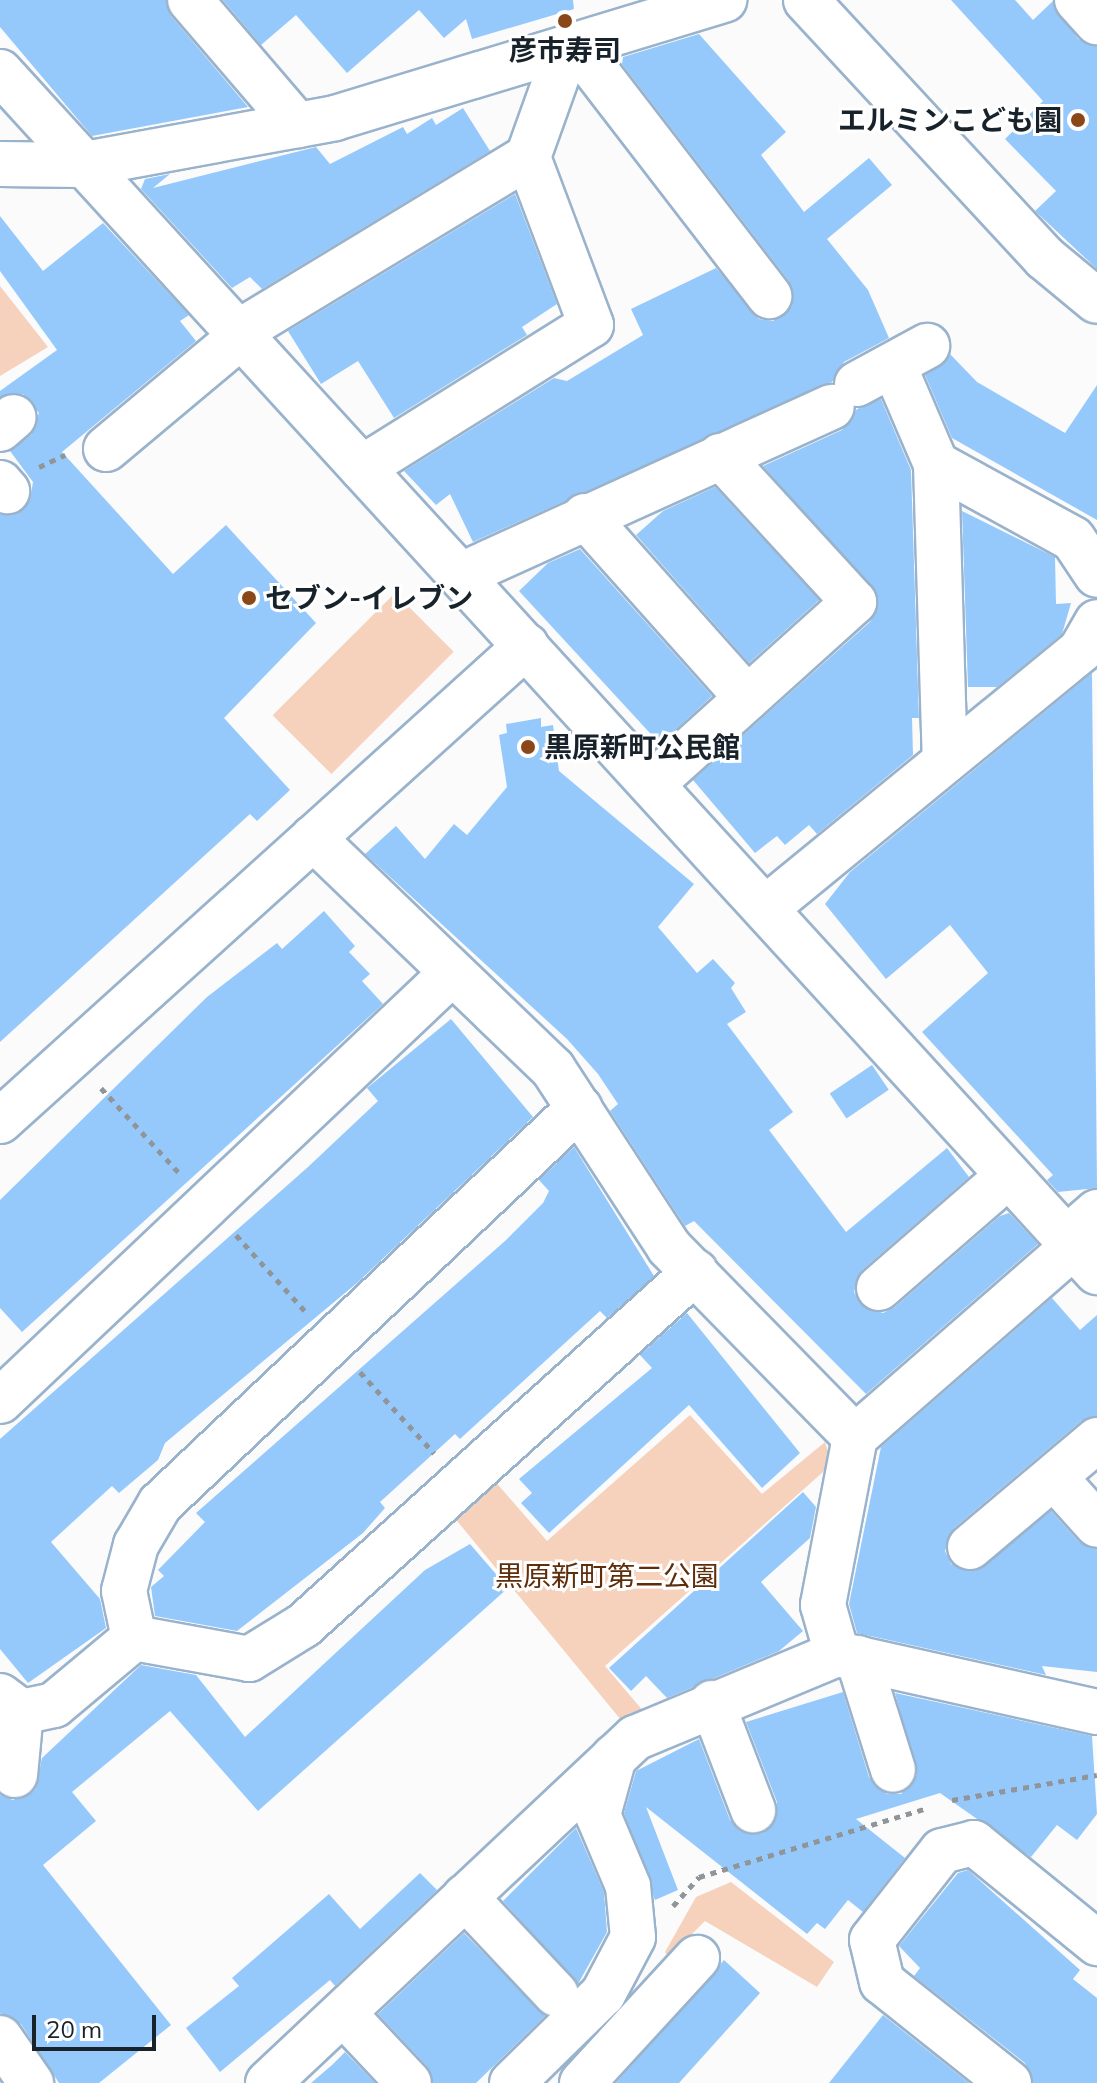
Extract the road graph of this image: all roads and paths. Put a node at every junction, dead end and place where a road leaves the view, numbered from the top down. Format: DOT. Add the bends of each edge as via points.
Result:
graph roads {
  1 [pos="190,0"];
  2 [pos="724,0"];
  3 [pos="806,0"];
  4 [pos="1077,0"];
  5 [pos="1097,22"];
  6 [pos="571,46"];
  7 [pos="0,72"];
  8 [pos="297,125"];
  9 [pos="528,157"];
  10 [pos="0,164"];
  11 [pos="80,165"];
  12 [pos="769,296"];
  13 [pos="1097,301"];
  14 [pos="238,335"];
  15 [pos="106,449"];
  16 [pos="720,456"];
  17 [pos="936,464"];
  18 [pos="362,468"];
  19 [pos="3,487"];
  20 [pos="585,516"];
  21 [pos="461,575"];
  22 [pos="1097,575"];
  23 [pos="1097,622"];
  24 [pos="526,646"];
  25 [pos="747,698"];
  26 [pos="945,761"];
  27 [pos="652,784"];
  28 [pos="313,838"];
  29 [pos="766,908"];
  30 [pos="452,973"];
  31 [pos="72,1056"];
  32 [pos="579,1108"];
  33 [pos="0,1121"];
  34 [pos="1008,1176"];
  35 [pos="207,1203"];
  36 [pos="1083,1242"];
  37 [pos="695,1272"];
  38 [pos="879,1288"];
  39 [pos="332,1341"];
  40 [pos="0,1401"];
  41 [pos="855,1437"];
  42 [pos="1097,1440"];
  43 [pos="1054,1477"];
  44 [pos="461,1483"];
  45 [pos="1097,1525"];
  46 [pos="970,1547"];
  47 [pos="134,1638"];
  48 [pos="848,1656"];
  49 [pos="712,1703"];
  50 [pos="11,1704"];
  51 [pos="1097,1712"];
  52 [pos="614,1757"];
  53 [pos="893,1770"];
  54 [pos="15,1775"];
  55 [pos="1097,1775"];
  56 [pos="753,1810"];
  57 [pos="465,1897"];
  58 [pos="665,1919"];
  59 [pos="1097,1943"];
  60 [pos="697,1958"];
  61 [pos="556,1994"];
  62 [pos="343,2013"];
  63 [pos="0,2038"];
  64 [pos="31,2083"];
  65 [pos="268,2083"];
  66 [pos="409,2083"];
  67 [pos="512,2083"];
  68 [pos="582,2083"];
  69 [pos="1009,2083"];
  1 -- 8 [label="street"];
  2 -- 6 [label="street"];
  3 -- 13 [label="street" via="1045,258"];
  4 -- 5 [label="street"];
  6 -- 8 [label="street"];
  6 -- 9 [label="street"];
  6 -- 12 [label="street"];
  7 -- 11 [label="street"];
  8 -- 11 [label="street"];
  9 -- 14 [label="street"];
  9 -- 18 [label="street" via="591,325"];
  10 -- 11 [label="street"];
  11 -- 14 [label="street"];
  14 -- 15 [label="street"];
  14 -- 18 [label="street"];
  15 -- 19 [label="path" via="52,458"];
  16 -- 17 [label="street" via="878,376"];
  16 -- 20 [label="street"];
  16 -- 25 [label="street" via="854,602"];
  17 -- 22 [label="street" via="1073,539"];
  17 -- 26 [label="street"];
  18 -- 21 [label="street"];
  20 -- 21 [label="street"];
  20 -- 25 [label="street"];
  21 -- 24 [label="street"];
  23 -- 26 [label="street" via="1081,650"];
  24 -- 27 [label="street"];
  24 -- 28 [label="street"];
  25 -- 27 [label="street"];
  26 -- 29 [label="street"];
  27 -- 29 [label="street"];
  28 -- 30 [label="street"];
  28 -- 31 [label="street"];
  29 -- 34 [label="street"];
  30 -- 32 [label="street" via="553,1069"];
  30 -- 35 [label="street"];
  31 -- 33 [label="street"];
  31 -- 35 [label="path"];
  32 -- 37 [label="street" via="669,1247"];
  32 -- 39 [label="street"];
  34 -- 36 [label="street"];
  34 -- 38 [label="street"];
  35 -- 39 [label="path"];
  35 -- 40 [label="street"];
  36 -- 41 [label="street"];
  37 -- 41 [label="street"];
  37 -- 44 [label="street"];
  39 -- 44 [label="path"];
  39 -- 47 [label="street" via="160,1504 136,1545 124,1591"];
  41 -- 48 [label="street" via="823,1605"];
  42 -- 43 [label="street"];
  43 -- 45 [label="street"];
  43 -- 46 [label="street"];
  44 -- 47 [label="street" via="304,1625 249,1659"];
  47 -- 50 [label="street" via="54,1705"];
  48 -- 49 [label="street"];
  48 -- 51 [label="street"];
  48 -- 53 [label="street"];
  49 -- 52 [label="street" via="635,1738"];
  49 -- 56 [label="street"];
  50 -- 54 [label="street"];
  52 -- 57 [label="street"];
  52 -- 67 [label="street" via="598,1815 628,1886 633,1937 603,1994"];
  55 -- 58 [label="path" via="965,1797 699,1877"];
  57 -- 61 [label="street"];
  57 -- 62 [label="street"];
  59 -- 69 [label="street" via="974,1843 942,1851 872,1940 882,1982"];
  60 -- 68 [label="street"];
  62 -- 65 [label="street"];
  62 -- 66 [label="street"];
  63 -- 64 [label="street"];
}
